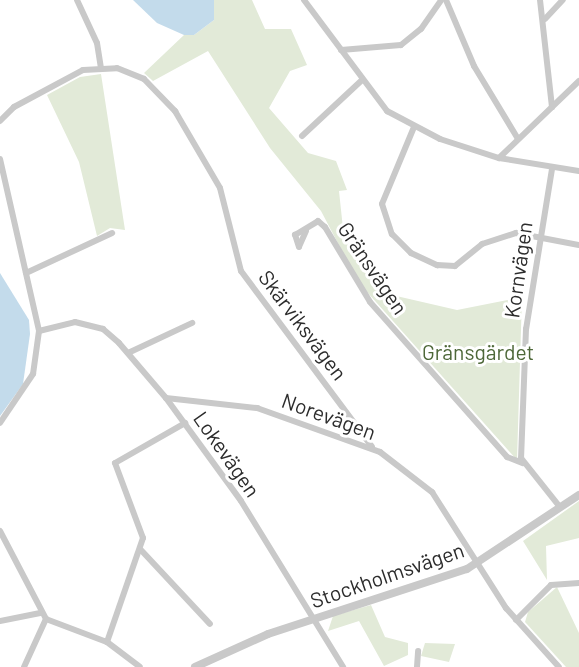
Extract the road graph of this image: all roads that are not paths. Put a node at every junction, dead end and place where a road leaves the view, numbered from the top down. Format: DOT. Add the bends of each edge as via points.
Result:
graph roads {
  1 [pos="76,0"];
  2 [pos="304,0"];
  3 [pos="441,0"];
  4 [pos="446,0"];
  5 [pos="540,0"];
  6 [pos="563,0"];
  7 [pos="545,19"];
  8 [pos="341,50"];
  9 [pos="100,68"];
  10 [pos="361,81"];
  11 [pos="579,81"];
  12 [pos="552,107"];
  13 [pos="0,121"];
  14 [pos="414,127"];
  15 [pos="302,136"];
  16 [pos="518,139"];
  17 [pos="499,158"];
  18 [pos="0,159"];
  19 [pos="552,169"];
  20 [pos="579,171"];
  21 [pos="306,231"];
  22 [pos="112,233"];
  23 [pos="538,238"];
  24 [pos="579,245"];
  25 [pos="26,273"];
  26 [pos="192,323"];
  27 [pos="39,331"];
  28 [pos="128,353"];
  29 [pos="166,398"];
  30 [pos="0,423"];
  31 [pos="185,423"];
  32 [pos="372,447"];
  33 [pos="523,463"];
  34 [pos="579,495"];
  35 [pos="560,507"];
  36 [pos="0,531"];
  37 [pos="141,550"];
  38 [pos="478,564"];
  39 [pos="579,583"];
  40 [pos="40,613"];
  41 [pos="45,619"];
  42 [pos="317,619"];
  43 [pos="516,620"];
  44 [pos="0,621"];
  45 [pos="210,624"];
  46 [pos="107,642"];
  47 [pos="418,651"];
  48 [pos="24,667"];
  49 [pos="140,667"];
  50 [pos="195,667"];
  51 [pos="343,667"];
  52 [pos="417,667"];
  53 [pos="559,667"];
  1 -- 9 [label="street" via="98,43"];
  2 -- 8 [label="street"];
  3 -- 8 [label="street" via="421,29 401,45"];
  4 -- 16 [label="street" via="474,66"];
  5 -- 7 [label="street"];
  6 -- 7 [label="street"];
  7 -- 12 [label="street"];
  8 -- 10 [label="street"];
  9 -- 13 [label="street, Skärviksvägen" via="69,76 14,107"];
  9 -- 32 [label="street, Skärviksvägen" via="117,68 144,79 175,111 220,188 241,271"];
  10 -- 14 [label="street" via="387,111"];
  10 -- 15 [label="street"];
  11 -- 12 [label="street"];
  12 -- 16 [label="street"];
  14 -- 17 [label="street"];
  14 -- 23 [label="street" via="382,204 400,244 421,261 455,266 498,236"];
  16 -- 17 [label="street"];
  17 -- 19 [label="street"];
  18 -- 25 [label="street"];
  19 -- 20 [label="street"];
  19 -- 23 [label="street, Kornvägen"];
  21 -- 33 [label="street, Gränsvägen" via="318,221 370,302 507,457"];
  22 -- 25 [label="street"];
  23 -- 24 [label="street"];
  23 -- 33 [label="street, Kornvägen" via="526,329"];
  25 -- 27 [label="street"];
  26 -- 28 [label="street"];
  27 -- 28 [label="street, Lokevägen" via="75,322 92,325"];
  27 -- 30 [label="street" via="33,374"];
  28 -- 29 [label="street, Lokevägen"];
  29 -- 31 [label="street, Lokevägen"];
  29 -- 32 [label="street, Norevägen" via="257,408"];
  31 -- 37 [label="street" via="115,463 143,538"];
  31 -- 42 [label="street, Lokevägen"];
  32 -- 38 [label="street, Norevägen" via="432,492"];
  33 -- 35 [label="street"];
  34 -- 35 [label="street, Stockholmsvägen"];
  35 -- 38 [label="street, Stockholmsvägen"];
  36 -- 40 [label="street"];
  37 -- 45 [label="street"];
  37 -- 46 [label="street"];
  38 -- 42 [label="street, Stockholmsvägen"];
  38 -- 43 [label="street, Norevägen"];
  39 -- 43 [label="street" via="551,585"];
  40 -- 41 [label="street"];
  40 -- 44 [label="street"];
  41 -- 46 [label="street"];
  41 -- 48 [label="street"];
  42 -- 50 [label="street, Stockholmsvägen" via="217,654"];
  42 -- 51 [label="street, Lokevägen"];
  43 -- 53 [label="street, Norevägen"];
  46 -- 49 [label="street"];
  47 -- 52 [label="street"];
}
